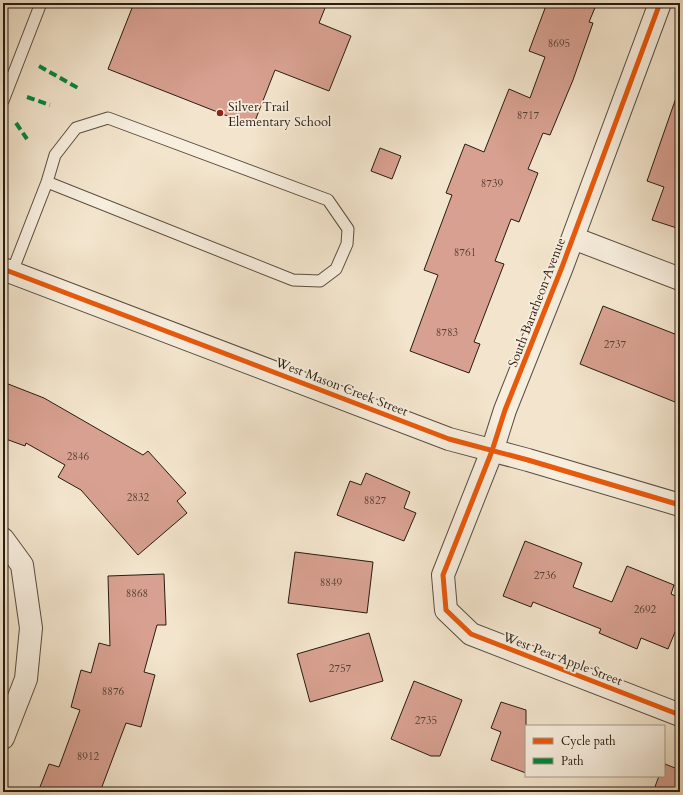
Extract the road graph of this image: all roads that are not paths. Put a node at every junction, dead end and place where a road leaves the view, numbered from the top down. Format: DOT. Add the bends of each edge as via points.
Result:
graph roads {
  1 [pos="41,3"];
  2 [pos="660,3"];
  3 [pos="3,101"];
  4 [pos="47,182"];
  5 [pos="573,238"];
  6 [pos="7,270"];
  7 [pos="680,279"];
  8 [pos="492,451"];
  9 [pos="680,505"];
  10 [pos="3,539"];
  11 [pos="446,610"];
  12 [pos="680,715"];
  13 [pos="3,738"];
  1 -- 3 [label="lane"];
  2 -- 5 [label="street, South Baratheon Avenue"];
  4 -- 4 [label="lane" via="55,155 76,128 108,118 328,200 348,229 347,244 336,269 320,281 293,280"];
  4 -- 6 [label="lane"];
  5 -- 7 [label="street"];
  5 -- 8 [label="street, South Baratheon Avenue" via="505,410"];
  6 -- 8 [label="street, West Mason Creek Street" via="449,439"];
  8 -- 9 [label="street, West Mason Creek Street"];
  8 -- 11 [label="street, South Baratheon Avenue" via="443,575"];
  10 -- 13 [label="street" via="22,565 31,628 26,678"];
  11 -- 12 [label="street, West Pear Apple Street" via="471,634"];
}
